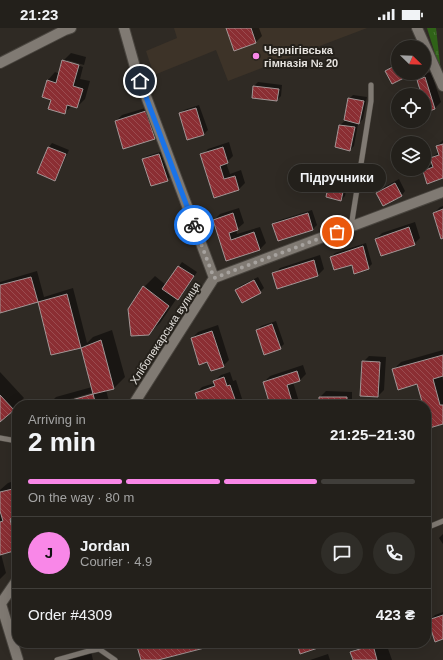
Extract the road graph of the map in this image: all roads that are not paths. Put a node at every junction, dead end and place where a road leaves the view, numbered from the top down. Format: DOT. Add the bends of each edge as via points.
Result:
graph roads {
  1 [pos="71,28"];
  2 [pos="124,28"];
  3 [pos="417,28"];
  4 [pos="0,63"];
  5 [pos="371,85"];
  6 [pos="443,86"];
  7 [pos="443,192"];
  8 [pos="351,226"];
  9 [pos="214,278"];
  10 [pos="136,400"];
  11 [pos="0,438"];
  12 [pos="12,440"];
  13 [pos="443,521"];
  14 [pos="431,526"];
  15 [pos="12,587"];
  16 [pos="0,604"];
  17 [pos="12,641"];
  18 [pos="14,648"];
  19 [pos="18,660"];
  20 [pos="57,660"];
  21 [pos="115,660"];
  1 -- 4 [label="street"];
  2 -- 9 [label="street" via="135,67"];
  3 -- 6 [label="street"];
  5 -- 8 [label="lane" via="371,101"];
  7 -- 8 [label="street, Хлібопекарська вулиця"];
  8 -- 9 [label="street, Хлібопекарська вулиця"];
  9 -- 10 [label="street, Хлібопекарська вулиця"];
  11 -- 12 [label="lane"];
  13 -- 14 [label="lane"];
  15 -- 16 [label="street"];
  16 -- 17 [label="street"];
  18 -- 19 [label="street"];
  20 -- 21 [label="lane" via="99,649"];
}
